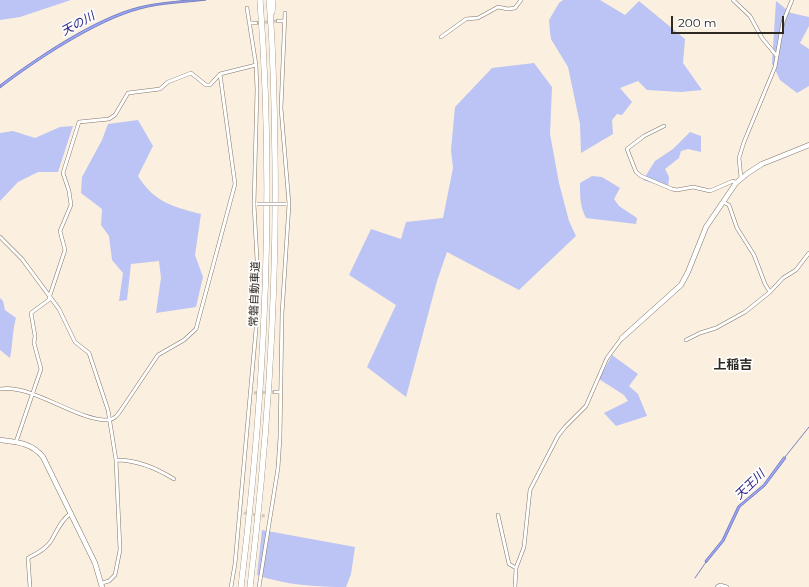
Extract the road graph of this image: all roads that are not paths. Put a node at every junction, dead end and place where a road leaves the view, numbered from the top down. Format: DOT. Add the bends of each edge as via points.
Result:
graph roads {
  1 [pos="260,0"];
  2 [pos="269,0"];
  3 [pos="273,0"];
  4 [pos="521,0"];
  5 [pos="734,0"];
  6 [pos="792,0"];
  7 [pos="247,8"];
  8 [pos="285,13"];
  9 [pos="278,21"];
  10 [pos="284,21"];
  11 [pos="249,23"];
  12 [pos="256,23"];
  13 [pos="270,26"];
  14 [pos="441,37"];
  15 [pos="776,55"];
  16 [pos="256,66"];
  17 [pos="220,74"];
  18 [pos="664,126"];
  19 [pos="809,145"];
  20 [pos="741,178"];
  21 [pos="736,183"];
  22 [pos="723,202"];
  23 [pos="255,204"];
  24 [pos="287,204"];
  25 [pos="0,237"];
  26 [pos="809,253"];
  27 [pos="770,292"];
  28 [pos="49,299"];
  29 [pos="622,338"];
  30 [pos="686,340"];
  31 [pos="0,389"];
  32 [pos="275,392"];
  33 [pos="281,392"];
  34 [pos="31,394"];
  35 [pos="110,420"];
  36 [pos="0,440"];
  37 [pos="16,442"];
  38 [pos="116,460"];
  39 [pos="174,479"];
  40 [pos="239,511"];
  41 [pos="71,513"];
  42 [pos="244,513"];
  43 [pos="498,515"];
  44 [pos="265,516"];
  45 [pos="270,516"];
  46 [pos="516,568"];
  47 [pos="102,585"];
  48 [pos="30,587"];
  49 [pos="231,587"];
  50 [pos="241,587"];
  51 [pos="250,587"];
  52 [pos="260,587"];
  53 [pos="515,587"];
  54 [pos="717,587"];
  55 [pos="728,587"];
  1 -- 50 [label="highway, 常磐自動車道" via="266,148 264,332 258,431"];
  2 -- 13 [label="highway, 常磐自動車道"];
  3 -- 13 [label="highway"];
  4 -- 14 [label="street" via="515,8 498,7 478,18 466,19"];
  5 -- 15 [label="street" via="750,16 762,38"];
  6 -- 15 [label="street" via="783,22"];
  7 -- 11 [label="street"];
  8 -- 10 [label="street"];
  9 -- 10 [label="street"];
  10 -- 24 [label="street" via="281,108"];
  11 -- 12 [label="street"];
  11 -- 16 [label="street"];
  13 -- 51 [label="highway, 常磐自動車道" via="276,206 273,339 267,430"];
  15 -- 20 [label="street" via="775,68 744,142 740,158"];
  16 -- 17 [label="street"];
  16 -- 23 [label="street"];
  17 -- 28 [label="street" via="210,85 206,85 191,73 168,82 160,90 128,93 115,115 109,119 79,122 63,173 71,205 60,231 65,250"];
  17 -- 35 [label="street" via="235,184 196,329 184,340 158,355 118,414"];
  18 -- 21 [label="street" via="644,136 627,149 636,172 641,176 677,190 693,187 710,191 733,181"];
  19 -- 20 [label="street" via="762,164"];
  20 -- 21 [label="street"];
  21 -- 22 [label="street"];
  22 -- 27 [label="street" via="729,206 737,228 754,255"];
  22 -- 29 [label="street" via="706,227 681,285"];
  23 -- 24 [label="street, bridge"];
  23 -- 40 [label="street" via="258,307 252,393"];
  24 -- 33 [label="street"];
  25 -- 28 [label="street" via="22,260"];
  26 -- 27 [label="street" via="796,270 783,278"];
  27 -- 30 [label="street" via="745,312 716,328"];
  28 -- 34 [label="street" via="31,313 34,343 41,369"];
  28 -- 35 [label="street" via="58,309 75,342 89,353"];
  29 -- 46 [label="street" via="607,358 586,406 558,436 530,490 524,547"];
  31 -- 34 [label="street" via="8,388"];
  32 -- 33 [label="street"];
  33 -- 45 [label="street" via="278,460"];
  34 -- 35 [label="street" via="91,417"];
  34 -- 37 [label="street"];
  35 -- 38 [label="street"];
  36 -- 37 [label="street"];
  37 -- 41 [label="street" via="35,448 43,457"];
  38 -- 39 [label="street" via="145,464"];
  38 -- 47 [label="street" via="120,550 115,575"];
  40 -- 42 [label="street"];
  40 -- 49 [label="street"];
  41 -- 47 [label="street"];
  41 -- 48 [label="street" via="66,516 50,542 28,558"];
  43 -- 46 [label="street" via="509,564"];
  44 -- 45 [label="street"];
  45 -- 52 [label="street"];
  46 -- 53 [label="street"];
  54 -- 55 [label="street"];
}
